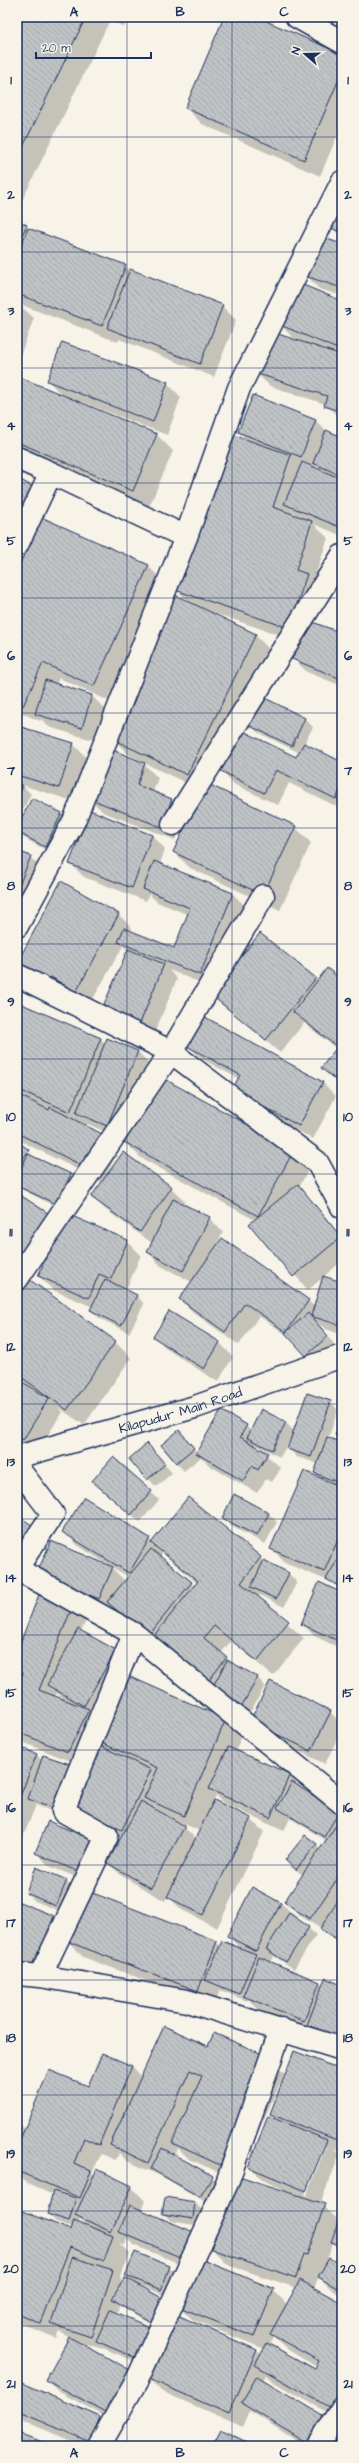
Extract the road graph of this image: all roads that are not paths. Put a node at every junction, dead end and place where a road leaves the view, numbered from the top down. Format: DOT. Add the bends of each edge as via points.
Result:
graph roads {
  1 [pos="297,17"];
  2 [pos="342,42"];
  3 [pos="342,182"];
  4 [pos="17,458"];
  5 [pos="51,473"];
  6 [pos="186,538"];
  7 [pos="17,545"];
  8 [pos="342,556"];
  9 [pos="173,824"];
  10 [pos="263,896"];
  11 [pos="17,926"];
  12 [pos="17,975"];
  13 [pos="171,1052"];
  14 [pos="342,1207"];
  15 [pos="17,1279"];
  16 [pos="340,1359"];
  17 [pos="17,1457"];
  18 [pos="17,1467"];
  19 [pos="17,1569"];
  20 [pos="134,1634"];
  21 [pos="342,1804"];
  22 [pos="17,1974"];
  23 [pos="40,1976"];
  24 [pos="280,2029"];
  25 [pos="342,2049"];
  26 [pos="342,2408"];
  27 [pos="99,2446"];
  28 [pos="318,2446"];
  1 -- 2 [label="street"];
  3 -- 6 [label="street" via="239,388"];
  4 -- 5 [label="street"];
  5 -- 6 [label="street"];
  5 -- 7 [label="street"];
  6 -- 11 [label="street" via="74,822"];
  8 -- 9 [label="street"];
  10 -- 13 [label="street"];
  12 -- 13 [label="street"];
  13 -- 14 [label="street" via="317,1162"];
  13 -- 15 [label="street"];
  16 -- 17 [label="street, Kilapudur Main Road" via="195,1407"];
  18 -- 19 [label="street" via="54,1514"];
  19 -- 20 [label="street"];
  20 -- 21 [label="street"];
  20 -- 23 [label="street" via="63,1811 107,1836"];
  22 -- 23 [label="street"];
  23 -- 24 [label="street" via="187,2001"];
  24 -- 25 [label="street"];
  24 -- 27 [label="street" via="227,2183 138,2378"];
  26 -- 28 [label="street"];
}
